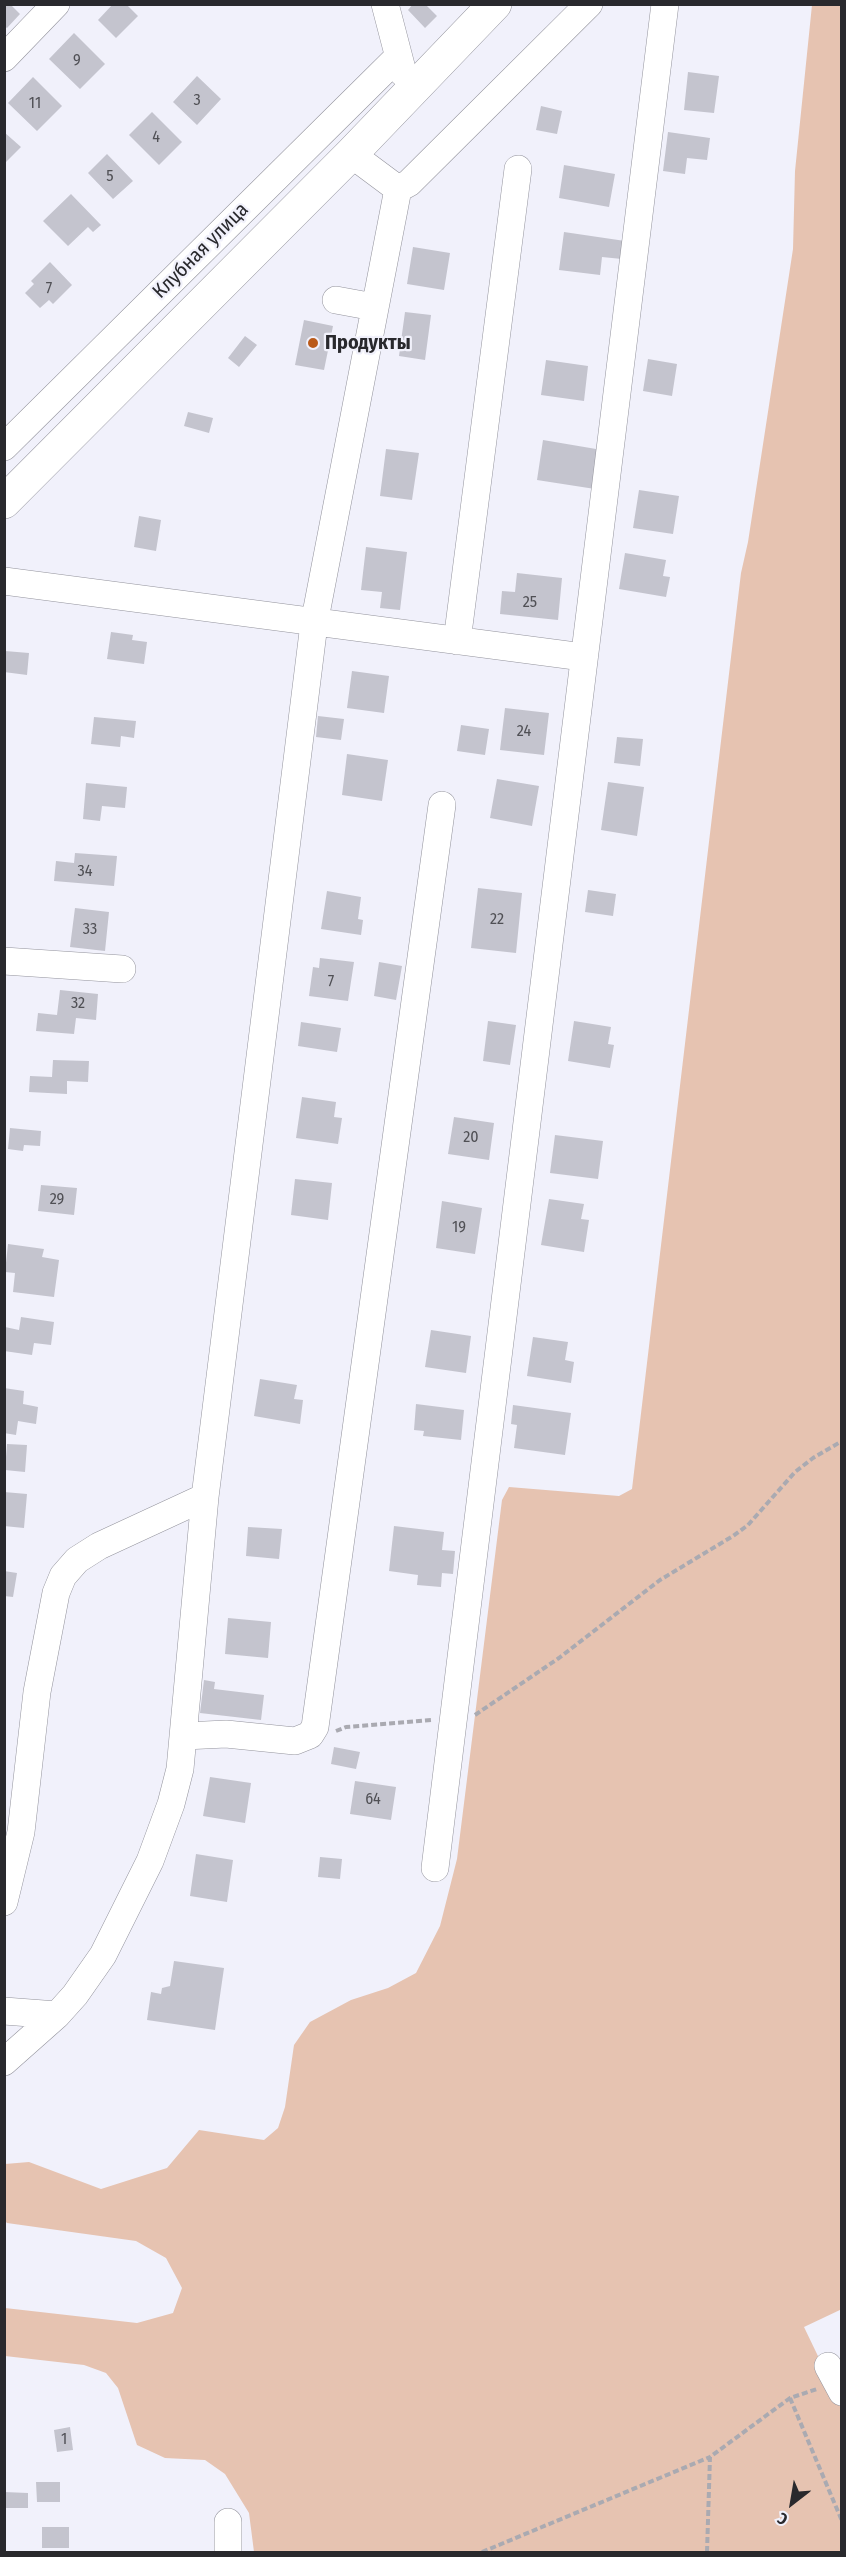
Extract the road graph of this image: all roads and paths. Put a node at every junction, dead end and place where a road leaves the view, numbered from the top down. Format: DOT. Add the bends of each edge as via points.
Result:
graph roads {
  1 [pos="56,4"];
  2 [pos="495,4"];
  3 [pos="589,4"];
  4 [pos="665,4"];
  5 [pos="391,12"];
  6 [pos="398,57"];
  7 [pos="4,58"];
  8 [pos="410,91"];
  9 [pos="351,154"];
  10 [pos="518,169"];
  11 [pos="398,189"];
  12 [pos="336,300"];
  13 [pos="374,307"];
  14 [pos="4,447"];
  15 [pos="4,502"];
  16 [pos="4,581"];
  17 [pos="314,624"];
  18 [pos="458,641"];
  19 [pos="583,657"];
  20 [pos="442,805"];
  21 [pos="4,961"];
  22 [pos="122,969"];
  23 [pos="842,1441"];
  24 [pos="205,1497"];
  25 [pos="453,1719"];
  26 [pos="184,1736"];
  27 [pos="295,1741"];
  28 [pos="435,1868"];
  29 [pos="4,1902"];
  30 [pos="4,2011"];
  31 [pos="57,2015"];
  32 [pos="4,2062"];
  33 [pos="828,2366"];
  34 [pos="842,2392"];
  35 [pos="790,2398"];
  36 [pos="710,2457"];
  37 [pos="842,2521"];
  38 [pos="228,2522"];
  39 [pos="228,2553"];
  40 [pos="482,2553"];
  41 [pos="707,2553"];
  1 -- 7 [label="street"];
  2 -- 8 [label="main road"];
  3 -- 11 [label="street" via="409,183"];
  4 -- 19 [label="street"];
  5 -- 6 [label="street"];
  6 -- 8 [label="street"];
  6 -- 14 [label="street, Клубная улица"];
  8 -- 9 [label="main road"];
  9 -- 11 [label="street"];
  9 -- 15 [label="main road"];
  10 -- 18 [label="street"];
  11 -- 13 [label="street"];
  12 -- 13 [label="street"];
  13 -- 17 [label="street"];
  16 -- 17 [label="street"];
  17 -- 18 [label="street"];
  17 -- 24 [label="street"];
  18 -- 19 [label="street"];
  19 -- 25 [label="street"];
  20 -- 27 [label="street" via="315,1727 310,1735"];
  21 -- 22 [label="street"];
  23 -- 25 [label="path" via="795,1472 748,1525 733,1536 660,1580 477,1715"];
  24 -- 26 [label="street"];
  24 -- 29 [label="street" via="99,1546 77,1560 63,1576 56,1593 37,1692 21,1832"];
  25 -- 27 [label="path" via="346,1727 312,1740"];
  25 -- 28 [label="street"];
  26 -- 27 [label="street" via="226,1734"];
  26 -- 31 [label="street" via="171,1804 150,1861 102,1956"];
  30 -- 31 [label="street"];
  31 -- 32 [label="street"];
  33 -- 34 [label="street"];
  33 -- 35 [label="path" via="821,2386 812,2393"];
  35 -- 36 [label="path"];
  35 -- 37 [label="path"];
  36 -- 40 [label="path"];
  36 -- 41 [label="path"];
  38 -- 39 [label="street"];
}
